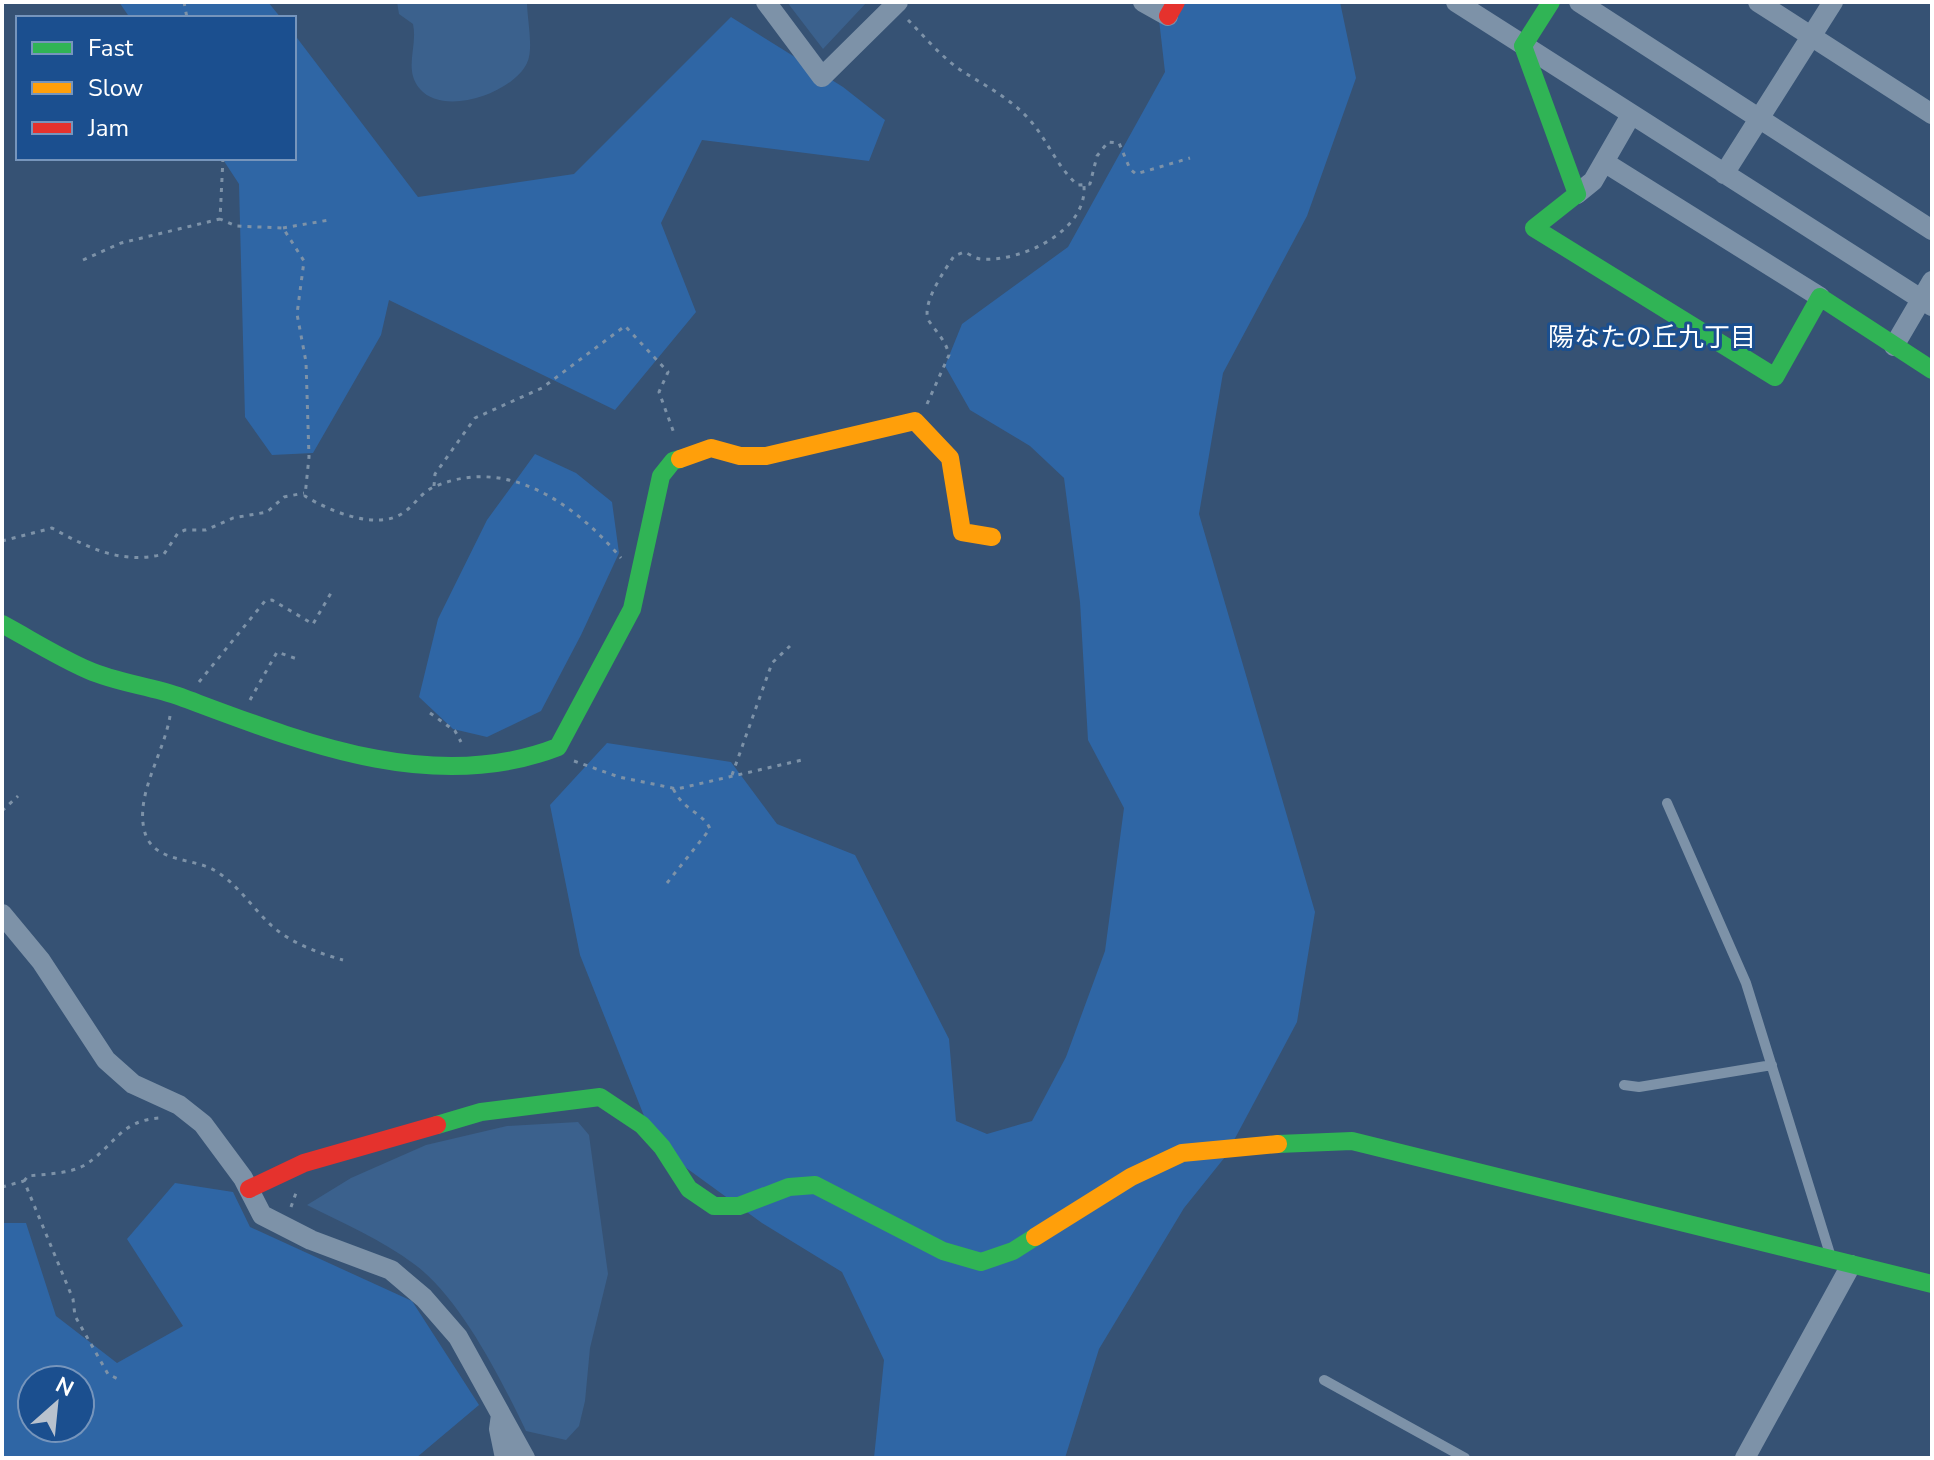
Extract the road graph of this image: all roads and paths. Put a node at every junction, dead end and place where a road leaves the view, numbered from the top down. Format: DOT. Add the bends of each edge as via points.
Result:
graph roads {
  1 [pos="766,2"];
  2 [pos="1143,2"];
  3 [pos="1456,2"];
  4 [pos="1551,2"];
  5 [pos="1579,2"];
  6 [pos="1758,2"];
  7 [pos="1833,2"];
  8 [pos="896,4"];
  9 [pos="1172,9"];
  10 [pos="1812,35"];
  11 [pos="1523,46"];
  12 [pos="1932,114"];
  13 [pos="1631,115"];
  14 [pos="1761,117"];
  15 [pos="1190,158"];
  16 [pos="223,160"];
  17 [pos="1604,162"];
  18 [pos="1724,174"];
  19 [pos="1084,186"];
  20 [pos="1577,194"];
  21 [pos="220,219"];
  22 [pos="329,220"];
  23 [pos="283,228"];
  24 [pos="1932,230"];
  25 [pos="83,260"];
  26 [pos="1928,295"];
  27 [pos="1820,297"];
  28 [pos="1894,346"];
  29 [pos="1932,370"];
  30 [pos="915,421"];
  31 [pos="681,455"];
  32 [pos="434,486"];
  33 [pos="304,493"];
  34 [pos="992,537"];
  35 [pos="2,541"];
  36 [pos="635,592"];
  37 [pos="331,593"];
  38 [pos="2,624"];
  39 [pos="790,646"];
  40 [pos="300,660"];
  41 [pos="182,697"];
  42 [pos="430,713"];
  43 [pos="237,720"];
  44 [pos="554,752"];
  45 [pos="802,760"];
  46 [pos="458,765"];
  47 [pos="732,775"];
  48 [pos="673,788"];
  49 [pos="18,796"];
  50 [pos="1667,803"];
  51 [pos="2,811"];
  52 [pos="667,883"];
  53 [pos="2,914"];
  54 [pos="343,960"];
  55 [pos="1772,1065"];
  56 [pos="1624,1085"];
  57 [pos="165,1117"];
  58 [pos="24,1181"];
  59 [pos="2,1187"];
  60 [pos="307,1187"];
  61 [pos="249,1189"];
  62 [pos="295,1213"];
  63 [pos="1842,1262"];
  64 [pos="1932,1284"];
  65 [pos="118,1379"];
  66 [pos="1324,1380"];
  67 [pos="501,1415"];
  68 [pos="505,1458"];
  69 [pos="525,1458"];
  70 [pos="1465,1458"];
  71 [pos="1745,1458"];
  1 -- 8 [label="street" via="822,77"];
  2 -- 9 [label="street"];
  3 -- 11 [label="street"];
  4 -- 11 [label="street"];
  5 -- 14 [label="street"];
  6 -- 10 [label="street"];
  7 -- 10 [label="street"];
  8 -- 19 [label="path" via="950,62 1027,116 1069,177"];
  10 -- 12 [label="street"];
  10 -- 14 [label="street"];
  11 -- 13 [label="street"];
  11 -- 20 [label="street"];
  13 -- 17 [label="street"];
  13 -- 18 [label="street"];
  14 -- 18 [label="street"];
  14 -- 24 [label="street"];
  15 -- 19 [label="path" via="1136,174 1122,146 1108,142 1097,156 1090,184"];
  16 -- 21 [label="path"];
  17 -- 20 [label="street"];
  17 -- 27 [label="street"];
  18 -- 26 [label="street"];
  19 -- 30 [label="path" via="1074,218 1050,242 993,258 964,252 954,256 926,314 945,342 948,361"];
  20 -- 27 [label="street" via="1534,228 1775,377"];
  21 -- 23 [label="path" via="236,226"];
  21 -- 25 [label="path" via="121,243"];
  22 -- 23 [label="path"];
  23 -- 33 [label="path" via="304,261 297,314 306,362 309,457"];
  26 -- 28 [label="street"];
  27 -- 28 [label="street"];
  28 -- 29 [label="street"];
  30 -- 31 [label="street" via="766,456 711,448"];
  30 -- 34 [label="street" via="950,458 962,532"];
  31 -- 32 [label="path" via="659,392 668,372 625,326 542,388 475,418 435,474"];
  31 -- 36 [label="street" via="661,476"];
  32 -- 33 [label="path" via="399,516 378,521 328,507"];
  32 -- 36 [label="path" via="496,476 565,505 620,556"];
  33 -- 35 [label="path" via="284,497 267,512 206,530 185,530 164,554 145,559 92,550 52,528"];
  36 -- 44 [label="street" via="601,671"];
  37 -- 41 [label="path" via="313,624 265,601"];
  38 -- 41 [label="street" via="89,671"];
  39 -- 47 [label="path" via="772,663"];
  40 -- 43 [label="path" via="277,652"];
  41 -- 43 [label="street"];
  41 -- 54 [label="path" via="144,801 147,838 161,853 224,876 289,938"];
  42 -- 46 [label="path" via="460,737"];
  43 -- 46 [label="street" via="331,750 413,764"];
  44 -- 46 [label="street"];
  44 -- 48 [label="path" via="619,777"];
  45 -- 47 [label="path"];
  47 -- 48 [label="path"];
  48 -- 52 [label="path" via="679,801 710,829"];
  49 -- 51 [label="path"];
  50 -- 55 [label="lane" via="1746,983"];
  53 -- 61 [label="street" via="31,947 114,1069 192,1113"];
  55 -- 56 [label="lane"];
  55 -- 63 [label="lane" via="1796,1152"];
  57 -- 58 [label="path" via="135,1122 77,1169"];
  58 -- 59 [label="path"];
  58 -- 65 [label="path" via="73,1299 75,1316 108,1374"];
  60 -- 62 [label="path" via="291,1199"];
  61 -- 63 [label="street" via="304,1163 481,1112 591,1097 608,1100 646,1132 689,1189 706,1202 726,1207 794,1185 815,1185 974,1262 1013,1251 1131,1177 1182,1153 1339,1140"];
  61 -- 67 [label="street" via="262,1215 378,1263 409,1283 458,1337"];
  63 -- 64 [label="street"];
  63 -- 71 [label="street"];
  66 -- 70 [label="lane"];
  67 -- 68 [label="street"];
  67 -- 69 [label="street"];
}
